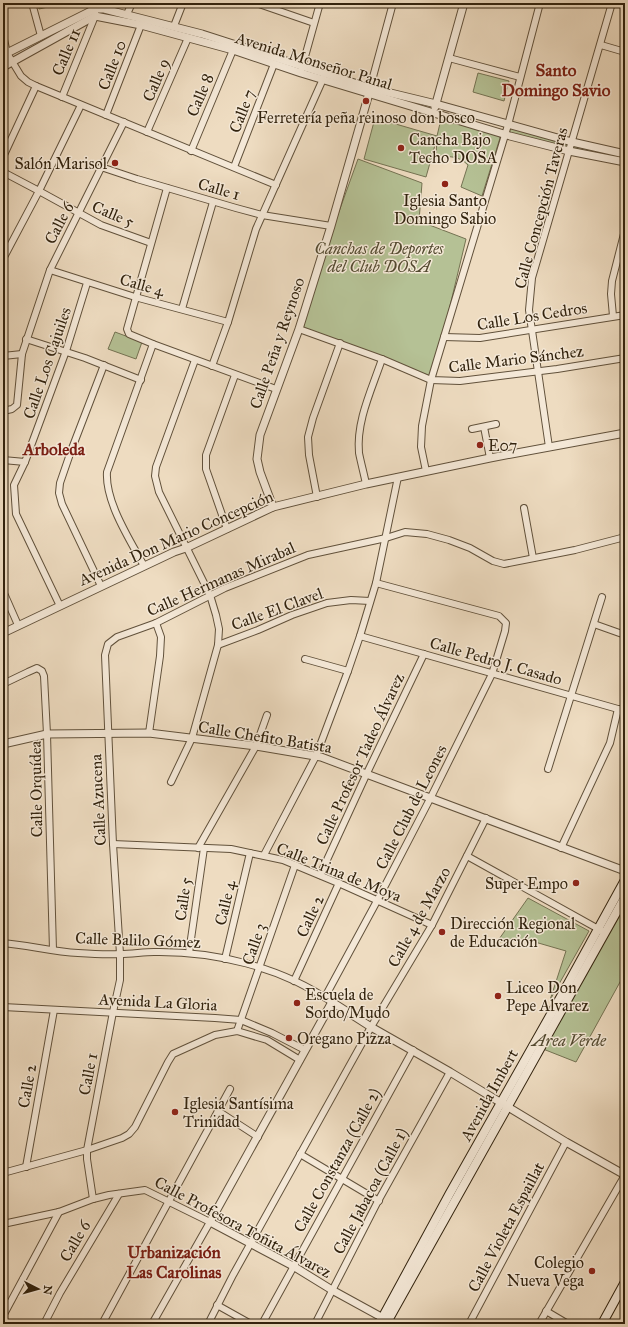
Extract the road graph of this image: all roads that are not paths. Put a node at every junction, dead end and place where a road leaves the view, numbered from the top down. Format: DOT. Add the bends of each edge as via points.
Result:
graph roads {
  1 [pos="32,3"];
  2 [pos="86,3"];
  3 [pos="132,3"];
  4 [pos="183,3"];
  5 [pos="256,3"];
  6 [pos="320,3"];
  7 [pos="393,3"];
  8 [pos="464,3"];
  9 [pos="540,3"];
  10 [pos="612,3"];
  11 [pos="95,13"];
  12 [pos="128,14"];
  13 [pos="314,22"];
  14 [pos="141,25"];
  15 [pos="174,26"];
  16 [pos="3,35"];
  17 [pos="41,36"];
  18 [pos="188,38"];
  19 [pos="601,45"];
  20 [pos="233,50"];
  21 [pos="625,52"];
  22 [pos="5,54"];
  23 [pos="449,58"];
  24 [pos="13,61"];
  25 [pos="274,64"];
  26 [pos="3,66"];
  27 [pos="302,69"];
  28 [pos="520,77"];
  29 [pos="323,79"];
  30 [pos="36,86"];
  31 [pos="370,90"];
  32 [pos="62,97"];
  33 [pos="436,104"];
  34 [pos="81,105"];
  35 [pos="433,113"];
  36 [pos="106,115"];
  37 [pos="124,122"];
  38 [pos="508,125"];
  39 [pos="147,132"];
  40 [pos="505,134"];
  41 [pos="572,142"];
  42 [pos="191,151"];
  43 [pos="569,151"];
  44 [pos="625,154"];
  45 [pos="3,157"];
  46 [pos="625,162"];
  47 [pos="101,167"];
  48 [pos="234,168"];
  49 [pos="3,172"];
  50 [pos="276,185"];
  51 [pos="167,188"];
  52 [pos="39,191"];
  53 [pos="213,202"];
  54 [pos="79,214"];
  55 [pos="262,215"];
  56 [pos="332,226"];
  57 [pos="625,230"];
  58 [pos="151,243"];
  59 [pos="3,259"];
  60 [pos="50,270"];
  61 [pos="87,283"];
  62 [pos="136,297"];
  63 [pos="182,309"];
  64 [pos="625,315"];
  65 [pos="613,316"];
  66 [pos="228,322"];
  67 [pos="299,329"];
  68 [pos="532,330"];
  69 [pos="444,337"];
  70 [pos="26,338"];
  71 [pos="340,343"];
  72 [pos="153,344"];
  73 [pos="66,351"];
  74 [pos="22,354"];
  75 [pos="3,356"];
  76 [pos="625,358"];
  77 [pos="382,359"];
  78 [pos="195,360"];
  79 [pos="104,365"];
  80 [pos="212,366"];
  81 [pos="538,371"];
  82 [pos="235,375"];
  83 [pos="141,380"];
  84 [pos="432,380"];
  85 [pos="276,389"];
  86 [pos="3,411"];
  87 [pos="496,424"];
  88 [pos="484,427"];
  89 [pos="472,430"];
  90 [pos="625,433"];
  91 [pos="549,447"];
  92 [pos="490,458"];
  93 [pos="3,460"];
  94 [pos="25,462"];
  95 [pos="426,471"];
  96 [pos="398,477"];
  97 [pos="366,484"];
  98 [pos="317,497"];
  99 [pos="273,507"];
  100 [pos="524,508"];
  101 [pos="227,529"];
  102 [pos="625,537"];
  103 [pos="386,538"];
  104 [pos="186,548"];
  105 [pos="533,558"];
  106 [pos="144,566"];
  107 [pos="376,583"];
  108 [pos="101,586"];
  109 [pos="3,591"];
  110 [pos="210,595"];
  111 [pos="602,597"];
  112 [pos="370,600"];
  113 [pos="60,606"];
  114 [pos="156,623"];
  115 [pos="594,624"];
  116 [pos="18,625"];
  117 [pos="3,633"];
  118 [pos="625,635"];
  119 [pos="360,636"];
  120 [pos="108,644"];
  121 [pos="218,645"];
  122 [pos="424,654"];
  123 [pos="305,658"];
  124 [pos="348,671"];
  125 [pos="492,674"];
  126 [pos="3,684"];
  127 [pos="571,697"];
  128 [pos="618,709"];
  129 [pos="625,711"];
  130 [pos="267,715"];
  131 [pos="108,733"];
  132 [pos="149,733"];
  133 [pos="47,734"];
  134 [pos="192,738"];
  135 [pos="3,744"];
  136 [pos="256,746"];
  137 [pos="316,756"];
  138 [pos="548,769"];
  139 [pos="366,773"];
  140 [pos="171,782"];
  141 [pos="432,797"];
  142 [pos="486,818"];
  143 [pos="114,844"];
  144 [pos="201,848"];
  145 [pos="561,848"];
  146 [pos="250,853"];
  147 [pos="264,855"];
  148 [pos="467,856"];
  149 [pos="295,865"];
  150 [pos="625,871"];
  151 [pos="320,876"];
  152 [pos="625,880"];
  153 [pos="339,884"];
  154 [pos="625,897"];
  155 [pos="377,901"];
  156 [pos="432,926"];
  157 [pos="601,931"];
  158 [pos="3,943"];
  159 [pos="53,950"];
  160 [pos="189,953"];
  161 [pos="120,954"];
  162 [pos="225,959"];
  163 [pos="259,967"];
  164 [pos="294,981"];
  165 [pos="325,997"];
  166 [pos="332,1002"];
  167 [pos="3,1007"];
  168 [pos="54,1010"];
  169 [pos="113,1012"];
  170 [pos="241,1020"];
  171 [pos="371,1027"];
  172 [pos="237,1031"];
  173 [pos="305,1050"];
  174 [pos="413,1050"];
  175 [pos="300,1060"];
  176 [pos="450,1072"];
  177 [pos="230,1089"];
  178 [pos="504,1104"];
  179 [pos="218,1111"];
  180 [pos="258,1136"];
  181 [pos="566,1142"];
  182 [pos="87,1150"];
  183 [pos="300,1154"];
  184 [pos="26,1167"];
  185 [pos="3,1173"];
  186 [pos="625,1175"];
  187 [pos="342,1180"];
  188 [pos="119,1194"];
  189 [pos="93,1199"];
  190 [pos="378,1201"];
  191 [pos="170,1202"];
  192 [pos="59,1212"];
  193 [pos="210,1222"];
  194 [pos="3,1224"];
  195 [pos="251,1244"];
  196 [pos="293,1266"];
  197 [pos="625,1282"];
  198 [pos="332,1290"];
  199 [pos="217,1305"];
  200 [pos="546,1311"];
  201 [pos="3,1316"];
  202 [pos="386,1322"];
  203 [pos="44,1324"];
  204 [pos="102,1324"];
  205 [pos="152,1324"];
  206 [pos="208,1324"];
  207 [pos="251,1324"];
  208 [pos="262,1324"];
  209 [pos="315,1324"];
  210 [pos="469,1324"];
  211 [pos="539,1324"];
  212 [pos="568,1324"];
  213 [pos="602,1324"];
  1 -- 17 [label="street"];
  2 -- 11 [label="street"];
  3 -- 12 [label="street"];
  4 -- 15 [label="street"];
  5 -- 13 [label="street"];
  6 -- 13 [label="street"];
  7 -- 31 [label="street, Calle Peña y Reynoso"];
  8 -- 23 [label="street"];
  9 -- 28 [label="street"];
  10 -- 19 [label="street, Calle Concepción Taveras"];
  11 -- 12 [label="street, Avenida Monseñor Panal" via="104,8"];
  11 -- 14 [label="street, Avenida Monseñor Panal"];
  11 -- 17 [label="street"];
  11 -- 24 [label="street"];
  11 -- 32 [label="street, Calle 11"];
  12 -- 15 [label="street, Avenida Monseñor Panal"];
  13 -- 27 [label="street"];
  14 -- 18 [label="street, Avenida Monseñor Panal"];
  14 -- 36 [label="street, Calle 10"];
  15 -- 27 [label="street, Avenida Monseñor Panal"];
  16 -- 22 [label="street"];
  17 -- 22 [label="street"];
  18 -- 20 [label="street, Avenida Monseñor Panal"];
  18 -- 39 [label="street, Calle 9"];
  19 -- 21 [label="street"];
  19 -- 41 [label="street, Calle Concepción Taveras"];
  20 -- 25 [label="street, Avenida Monseñor Panal"];
  20 -- 42 [label="street, Calle 8"];
  22 -- 24 [label="street"];
  23 -- 28 [label="street"];
  23 -- 33 [label="street"];
  24 -- 26 [label="street"];
  24 -- 30 [label="street" via="21,76"];
  25 -- 27 [label="street, Avenida Monseñor Panal"];
  25 -- 48 [label="street, Calle 7"];
  27 -- 29 [label="street, Avenida Monseñor Panal"];
  27 -- 31 [label="street, Avenida Monseñor Panal"];
  28 -- 38 [label="street"];
  29 -- 31 [label="street, Avenida Monseñor Panal"];
  29 -- 50 [label="street"];
  30 -- 32 [label="street"];
  30 -- 45 [label="street"];
  31 -- 33 [label="street, Avenida Monseñor Panal"];
  31 -- 35 [label="street, Avenida Monseñor Panal"];
  31 -- 56 [label="street, Calle Peña y Reynoso"];
  32 -- 34 [label="street"];
  33 -- 35 [label="street"];
  33 -- 38 [label="street, Avenida Monseñor Panal"];
  34 -- 36 [label="street"];
  34 -- 52 [label="street"];
  35 -- 40 [label="street, Avenida Monseñor Panal"];
  36 -- 37 [label="street"];
  37 -- 39 [label="street"];
  37 -- 47 [label="street, Calle 6"];
  38 -- 40 [label="street"];
  38 -- 41 [label="street, Avenida Monseñor Panal"];
  39 -- 42 [label="street"];
  40 -- 43 [label="street, Avenida Monseñor Panal"];
  40 -- 69 [label="street"];
  41 -- 43 [label="street, Calle Concepción Taveras"];
  41 -- 44 [label="street, Avenida Monseñor Panal"];
  42 -- 48 [label="street"];
  43 -- 46 [label="street, Avenida Monseñor Panal"];
  43 -- 68 [label="street, Calle Concepción Taveras" via="532,278 529,310"];
  47 -- 51 [label="street, Calle 1"];
  47 -- 54 [label="street, Calle 6"];
  48 -- 50 [label="street"];
  49 -- 52 [label="street, Calle 5"];
  50 -- 55 [label="street"];
  51 -- 53 [label="street, Calle 1"];
  51 -- 58 [label="street"];
  52 -- 54 [label="street, Calle 5"];
  52 -- 59 [label="street"];
  53 -- 55 [label="street, Calle 1"];
  53 -- 63 [label="street"];
  54 -- 58 [label="street, Calle 5"];
  54 -- 60 [label="street, Calle 6"];
  55 -- 56 [label="street, Calle 1"];
  55 -- 66 [label="street"];
  56 -- 67 [label="street, Calle Peña y Reynoso"];
  57 -- 65 [label="street" via="612,281"];
  58 -- 62 [label="street"];
  60 -- 61 [label="street, Calle 4"];
  60 -- 70 [label="street, Calle 6"];
  61 -- 62 [label="street, Calle 4"];
  61 -- 73 [label="street, Calle Los Cajuiles"];
  62 -- 63 [label="street, Calle 4"];
  62 -- 72 [label="street" via="127,330 129,334"];
  63 -- 66 [label="street, Calle 4"];
  64 -- 65 [label="street, Calle Los Cedros"];
  65 -- 68 [label="street, Calle Los Cedros"];
  66 -- 80 [label="street"];
  67 -- 71 [label="street, Calle Mario Sánchez"];
  67 -- 85 [label="street, Calle Peña y Reynoso"];
  68 -- 69 [label="street, Calle Los Cedros" via="480,338"];
  68 -- 81 [label="street, Calle Concepción Taveras"];
  69 -- 84 [label="street"];
  70 -- 73 [label="street"];
  70 -- 74 [label="street, Calle 6"];
  71 -- 77 [label="street, Calle Mario Sánchez"];
  71 -- 98 [label="street" via="308,437"];
  72 -- 78 [label="street"];
  72 -- 83 [label="street"];
  73 -- 79 [label="street"];
  73 -- 94 [label="street, Calle Los Cajuiles"];
  74 -- 75 [label="street"];
  74 -- 86 [label="street, Calle 6" via="17,405 12,410"];
  76 -- 81 [label="street, Calle Mario Sánchez"];
  77 -- 84 [label="street, Calle Mario Sánchez"];
  77 -- 97 [label="street" via="362,416 359,435"];
  78 -- 80 [label="street"];
  78 -- 104 [label="street" via="156,467 159,492"];
  79 -- 83 [label="street"];
  79 -- 108 [label="street" via="60,483 62,504"];
  80 -- 82 [label="street"];
  81 -- 84 [label="street, Calle Mario Sánchez" via="460,381"];
  81 -- 91 [label="street, Calle Concepción Taveras"];
  82 -- 85 [label="street"];
  82 -- 101 [label="street" via="205,462"];
  83 -- 106 [label="street" via="107,472 106,482 118,515"];
  84 -- 95 [label="street" via="422,426 421,447"];
  85 -- 99 [label="street, Calle Peña y Reynoso" via="260,435 257,459"];
  87 -- 88 [label="street"];
  88 -- 89 [label="street"];
  88 -- 92 [label="street"];
  90 -- 91 [label="street, Avenida Don Mario Concepción"];
  91 -- 92 [label="street, Avenida Don Mario Concepción"];
  92 -- 95 [label="street, Avenida Don Mario Concepción"];
  93 -- 94 [label="street"];
  94 -- 113 [label="street, Calle Los Cajuiles" via="14,485 16,514"];
  95 -- 96 [label="street, Avenida Don Mario Concepción"];
  96 -- 97 [label="street, Avenida Don Mario Concepción"];
  96 -- 103 [label="street"];
  97 -- 98 [label="street, Avenida Don Mario Concepción"];
  98 -- 99 [label="street, Avenida Don Mario Concepción"];
  99 -- 101 [label="street, Avenida Don Mario Concepción"];
  100 -- 105 [label="street"];
  101 -- 104 [label="street, Avenida Don Mario Concepción"];
  102 -- 105 [label="street, Calle Hermanas Mirabal"];
  103 -- 105 [label="street, Calle Hermanas Mirabal" via="405,532 427,534 504,564"];
  103 -- 107 [label="street"];
  103 -- 110 [label="street, Calle Hermanas Mirabal" via="308,555"];
  104 -- 106 [label="street, Avenida Don Mario Concepción"];
  104 -- 110 [label="street"];
  106 -- 108 [label="street, Avenida Don Mario Concepción"];
  107 -- 112 [label="street"];
  107 -- 125 [label="street, Calle Club de Leones" via="499,616 506,623"];
  108 -- 113 [label="street, Avenida Don Mario Concepción"];
  109 -- 116 [label="street"];
  110 -- 114 [label="street, Calle Hermanas Mirabal"];
  110 -- 121 [label="street" via="219,629"];
  111 -- 115 [label="street"];
  112 -- 119 [label="street"];
  112 -- 121 [label="street, Calle El Clavel" via="326,603 292,614"];
  113 -- 116 [label="street, Avenida Don Mario Concepción"];
  114 -- 120 [label="street, Calle Hermanas Mirabal" via="117,637"];
  114 -- 132 [label="street" via="161,638 160,656"];
  115 -- 118 [label="street"];
  115 -- 127 [label="street"];
  116 -- 117 [label="street, Avenida Don Mario Concepción"];
  119 -- 122 [label="street, Calle Pedro J. Casado"];
  119 -- 124 [label="street"];
  120 -- 131 [label="street, Calle Azucena" via="105,655"];
  121 -- 134 [label="street"];
  122 -- 125 [label="street, Calle Pedro J. Casado"];
  122 -- 139 [label="street, Calle Profesor Tadeo Álvarez"];
  123 -- 124 [label="street"];
  124 -- 137 [label="street"];
  125 -- 127 [label="street, Calle Pedro J. Casado"];
  125 -- 141 [label="street, Calle Club de Leones"];
  126 -- 133 [label="street, Calle Orquídea" via="37,668 42,671"];
  127 -- 128 [label="street, Calle Pedro J. Casado"];
  127 -- 138 [label="street"];
  128 -- 129 [label="street, Calle Pedro J. Casado"];
  128 -- 145 [label="street" via="610,743"];
  130 -- 136 [label="street"];
  131 -- 132 [label="street, Calle Chefito Batista"];
  131 -- 133 [label="street, Calle Chefito Batista"];
  131 -- 143 [label="street, Calle Azucena"];
  132 -- 134 [label="street, Calle Chefito Batista"];
  133 -- 135 [label="street, Calle Chefito Batista"];
  133 -- 159 [label="street, Calle Orquídea"];
  134 -- 136 [label="street, Calle Chefito Batista"];
  134 -- 140 [label="street"];
  136 -- 137 [label="street, Calle Chefito Batista"];
  136 -- 144 [label="street"];
  137 -- 139 [label="street, Calle Chefito Batista"];
  137 -- 147 [label="street"];
  139 -- 141 [label="street, Calle Chefito Batista"];
  139 -- 151 [label="street, Calle Profesor Tadeo Álvarez"];
  141 -- 142 [label="street, Calle Chefito Batista"];
  141 -- 155 [label="street, Calle Club de Leones"];
  142 -- 145 [label="street, Calle Chefito Batista"];
  142 -- 148 [label="street, Calle 4 de Marzo"];
  143 -- 144 [label="street, Calle Trina de Moya"];
  143 -- 161 [label="street, Calle Azucena"];
  144 -- 146 [label="street, Calle Trina de Moya" via="231,849"];
  144 -- 160 [label="street, Calle 5"];
  145 -- 150 [label="street, Calle Chefito Batista"];
  146 -- 147 [label="street, Calle Trina de Moya"];
  146 -- 162 [label="street, Calle 4"];
  147 -- 149 [label="street, Calle Trina de Moya"];
  148 -- 156 [label="street, Calle 4 de Marzo"];
  148 -- 157 [label="street"];
  149 -- 151 [label="street, Calle Trina de Moya"];
  149 -- 163 [label="street, Calle 3"];
  151 -- 153 [label="street, Calle Trina de Moya"];
  152 -- 157 [label="main road, Avenida Imbert"];
  153 -- 155 [label="street, Calle Trina de Moya"];
  153 -- 164 [label="street, Calle 2"];
  154 -- 157 [label="main road, Avenida Imbert"];
  155 -- 156 [label="street, Calle Trina de Moya"];
  155 -- 165 [label="street, Calle Club de Leones"];
  156 -- 171 [label="street, Calle 4 de Marzo"];
  157 -- 178 [label="main road, Avenida Imbert"];
  158 -- 159 [label="street, Calle Balilo Gómez"];
  159 -- 161 [label="street, Calle Balilo Gómez" via="77,954"];
  160 -- 161 [label="street, Calle Balilo Gómez"];
  160 -- 162 [label="street, Calle Balilo Gómez"];
  161 -- 169 [label="street, Calle 1" via="120,980"];
  162 -- 163 [label="street, Calle Balilo Gómez"];
  163 -- 164 [label="street, Calle Balilo Gómez"];
  163 -- 170 [label="street, Calle 3"];
  164 -- 165 [label="street, Calle Balilo Gómez"];
  165 -- 166 [label="street, Calle Balilo Gómez"];
  166 -- 171 [label="street, Calle Balilo Gómez"];
  166 -- 173 [label="street"];
  167 -- 168 [label="street, Avenida La Gloria"];
  168 -- 169 [label="street, Avenida La Gloria"];
  168 -- 184 [label="street, Calle 2"];
  169 -- 170 [label="street, Avenida La Gloria"];
  169 -- 182 [label="street, Calle 1"];
  170 -- 172 [label="street, Calle 3"];
  170 -- 173 [label="street, Avenida La Gloria"];
  171 -- 174 [label="street, Calle Balilo Gómez"];
  171 -- 183 [label="street, Calle 4 de Marzo"];
  172 -- 175 [label="street" via="267,1040"];
  172 -- 182 [label="street" via="215,1035 173,1054 135,1128 122,1138"];
  173 -- 175 [label="street"];
  174 -- 176 [label="street, Calle Balilo Gómez"];
  174 -- 187 [label="street, Calle Constanza (Calle 2)"];
  175 -- 180 [label="street"];
  176 -- 178 [label="street, Calle Balilo Gómez"];
  176 -- 190 [label="street, Calle Jabacoa (Calle 1)"];
  177 -- 179 [label="street"];
  178 -- 181 [label="street, Calle Balilo Gómez"];
  178 -- 202 [label="main road, Avenida Imbert"];
  179 -- 180 [label="street"];
  179 -- 191 [label="street"];
  180 -- 193 [label="street"];
  181 -- 186 [label="street, Calle Balilo Gómez"];
  181 -- 210 [label="street, Calle Violeta Espaillat"];
  182 -- 184 [label="street"];
  182 -- 189 [label="street, Calle 1"];
  183 -- 187 [label="street"];
  183 -- 195 [label="street, Calle 4 de Marzo"];
  184 -- 185 [label="street"];
  186 -- 200 [label="street"];
  187 -- 190 [label="street"];
  187 -- 196 [label="street, Calle Constanza (Calle 2)"];
  188 -- 189 [label="street, Calle Profesora Toñita Álvarez"];
  188 -- 191 [label="street, Calle Profesora Toñita Álvarez" via="145,1190"];
  188 -- 203 [label="street, Calle 6"];
  189 -- 192 [label="street, Calle Profesora Toñita Álvarez"];
  190 -- 198 [label="street, Calle Jabacoa (Calle 1)"];
  191 -- 193 [label="street, Calle Profesora Toñita Álvarez"];
  191 -- 204 [label="street"];
  192 -- 194 [label="street, Calle Profesora Toñita Álvarez"];
  192 -- 201 [label="street"];
  193 -- 195 [label="street, Calle Profesora Toñita Álvarez"];
  193 -- 205 [label="street"];
  195 -- 196 [label="street, Calle Profesora Toñita Álvarez"];
  195 -- 199 [label="street, Calle 4 de Marzo"];
  196 -- 198 [label="street, Calle Profesora Toñita Álvarez"];
  196 -- 208 [label="street, Calle Constanza (Calle 2)"];
  197 -- 213 [label="main road"];
  198 -- 202 [label="street, Calle Profesora Toñita Álvarez"];
  198 -- 209 [label="street, Calle Jabacoa (Calle 1)"];
  199 -- 206 [label="street, Calle 4 de Marzo"];
  199 -- 207 [label="street"];
  200 -- 211 [label="street"];
  200 -- 212 [label="street"];
}
